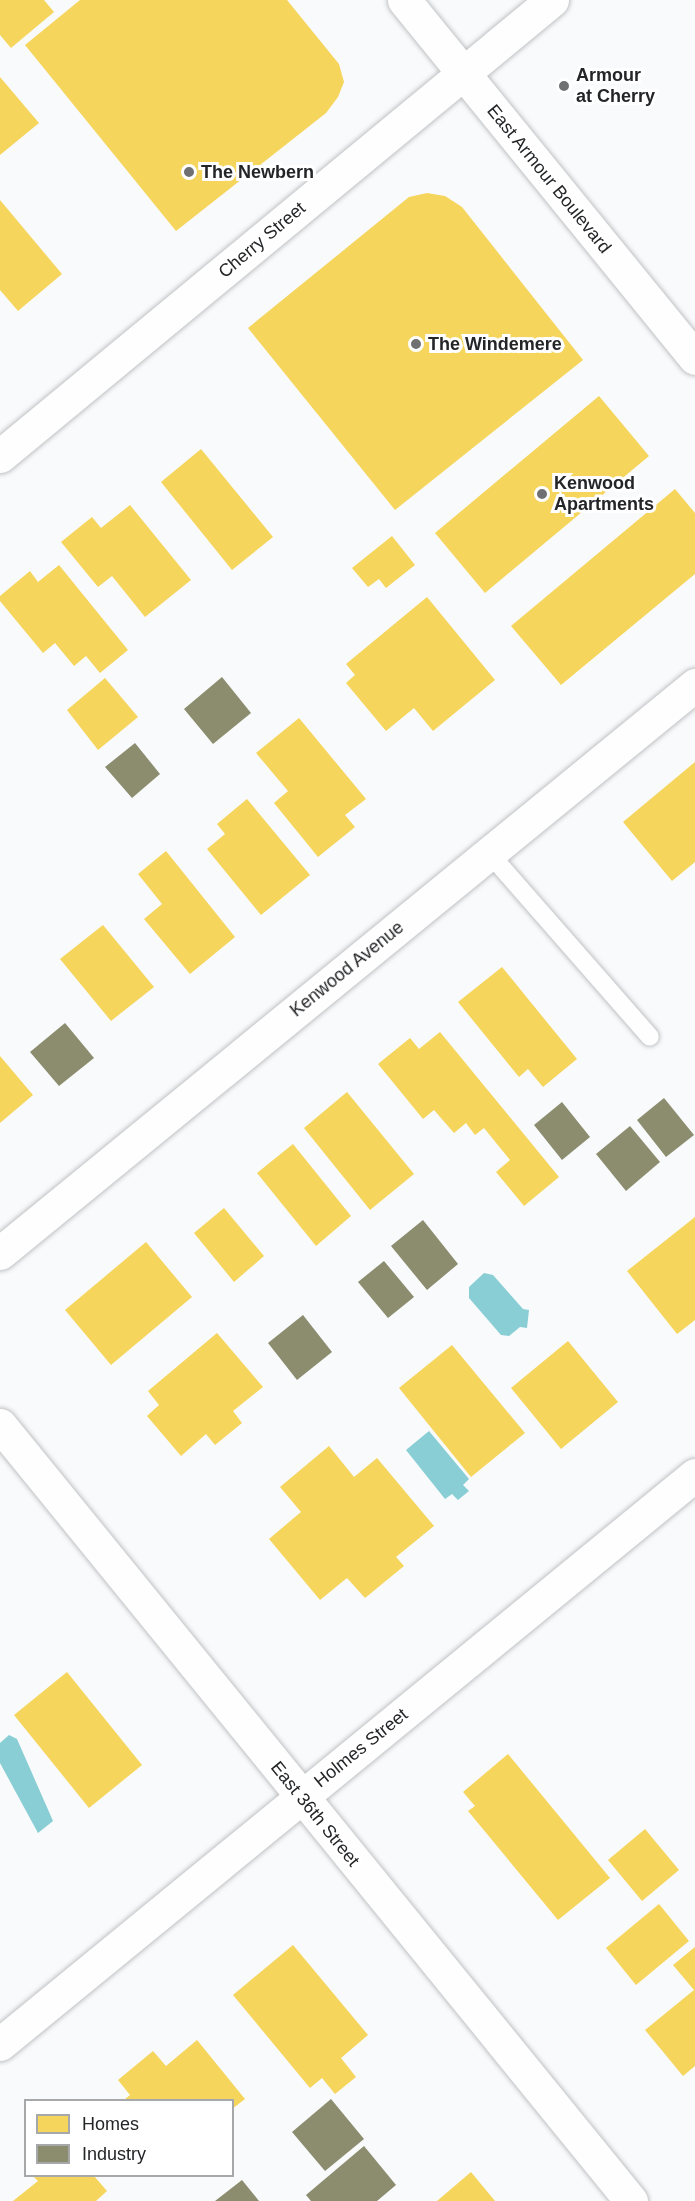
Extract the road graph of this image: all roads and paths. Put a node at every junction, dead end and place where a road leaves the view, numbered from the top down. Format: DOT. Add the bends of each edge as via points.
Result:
graph roads {
  1 [pos="404,0"];
  2 [pos="552,0"];
  3 [pos="463,74"];
  4 [pos="695,358"];
  5 [pos="0,456"];
  6 [pos="695,685"];
  7 [pos="489,853"];
  8 [pos="650,1037"];
  9 [pos="0,1253"];
  10 [pos="0,1425"];
  11 [pos="695,1475"];
  12 [pos="302,1798"];
  13 [pos="0,2044"];
  14 [pos="631,2201"];
  1 -- 3 [label="street, East Armour Boulevard"];
  2 -- 3 [label="street, Cherry Street"];
  3 -- 4 [label="street, East Armour Boulevard"];
  3 -- 5 [label="street, Cherry Street"];
  6 -- 7 [label="street, Kenwood Avenue"];
  7 -- 8 [label="lane"];
  7 -- 9 [label="street, Kenwood Avenue"];
  10 -- 12 [label="street, East 36th Street"];
  11 -- 12 [label="street, Holmes Street"];
  12 -- 13 [label="street, Holmes Street"];
  12 -- 14 [label="street, East 36th Street"];
}
